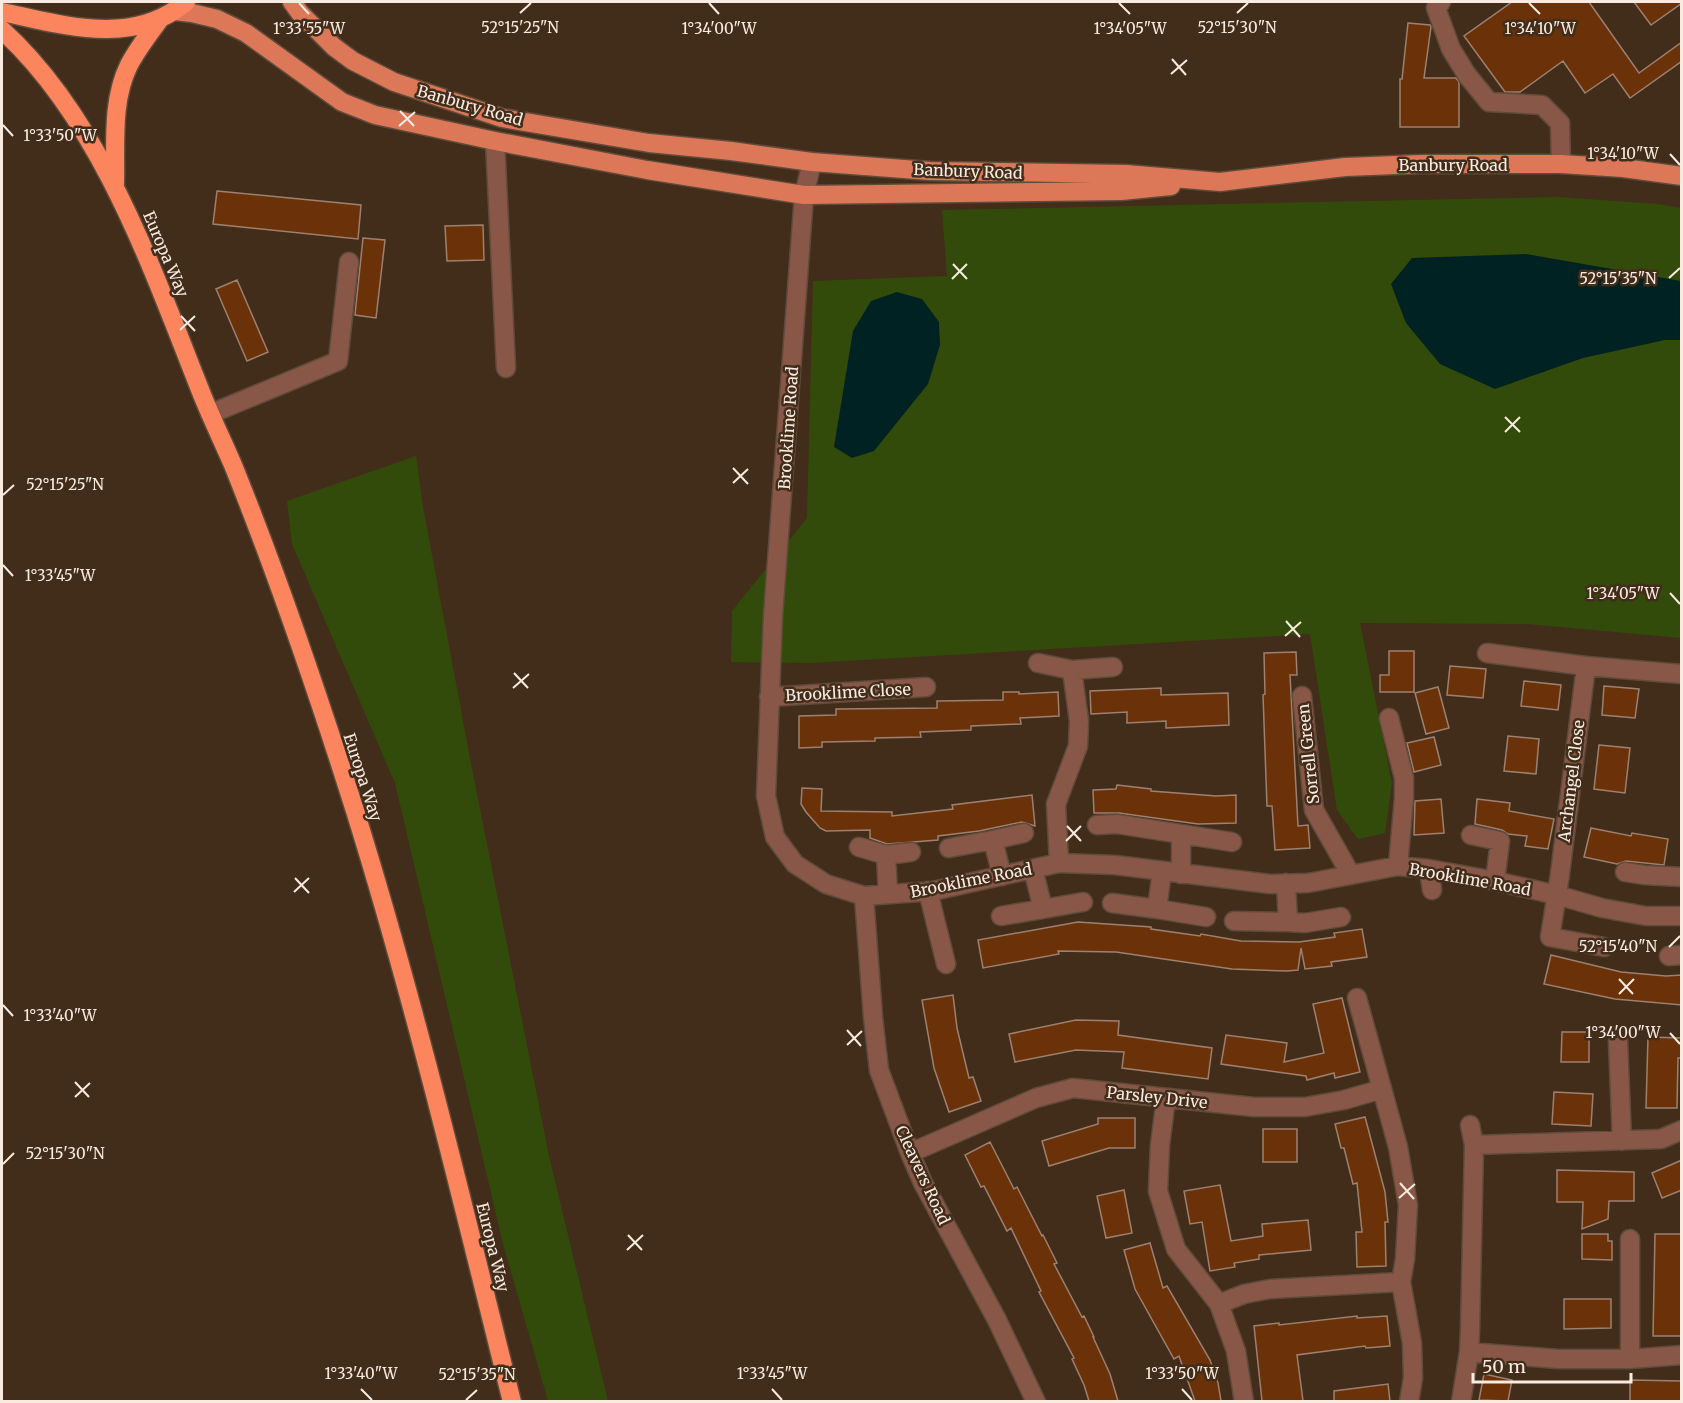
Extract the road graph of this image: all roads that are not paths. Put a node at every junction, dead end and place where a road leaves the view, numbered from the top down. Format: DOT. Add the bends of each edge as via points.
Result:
graph roads {
  1 [pos="292,2"];
  2 [pos="1441,2"];
  3 [pos="174,10"];
  4 [pos="2,12"];
  5 [pos="2,30"];
  6 [pos="495,141"];
  7 [pos="812,162"];
  8 [pos="1561,164"];
  9 [pos="1682,176"];
  10 [pos="1220,182"];
  11 [pos="115,186"];
  12 [pos="804,195"];
  13 [pos="349,262"];
  14 [pos="506,368"];
  15 [pos="210,414"];
  16 [pos="1487,653"];
  17 [pos="1038,663"];
  18 [pos="1586,666"];
  19 [pos="1113,667"];
  20 [pos="1072,670"];
  21 [pos="1682,674"];
  22 [pos="926,687"];
  23 [pos="1302,696"];
  24 [pos="769,697"];
  25 [pos="1389,718"];
  26 [pos="1097,825"];
  27 [pos="1024,833"];
  28 [pos="1181,834"];
  29 [pos="1471,835"];
  30 [pos="993,840"];
  31 [pos="1232,842"];
  32 [pos="860,847"];
  33 [pos="950,848"];
  34 [pos="911,852"];
  35 [pos="886,855"];
  36 [pos="1059,863"];
  37 [pos="1398,866"];
  38 [pos="1033,869"];
  39 [pos="1429,869"];
  40 [pos="1162,871"];
  41 [pos="1625,872"];
  42 [pos="1181,874"];
  43 [pos="1351,875"];
  44 [pos="1002,876"];
  45 [pos="1682,877"];
  46 [pos="1495,881"];
  47 [pos="1286,883"];
  48 [pos="1432,890"];
  49 [pos="928,891"];
  50 [pos="888,894"];
  51 [pos="1557,895"];
  52 [pos="864,896"];
  53 [pos="1083,902"];
  54 [pos="1112,903"];
  55 [pos="1043,909"];
  56 [pos="1157,909"];
  57 [pos="1001,916"];
  58 [pos="1682,916"];
  59 [pos="1206,917"];
  60 [pos="1341,917"];
  61 [pos="1234,921"];
  62 [pos="1288,922"];
  63 [pos="1604,947"];
  64 [pos="946,964"];
  65 [pos="1358,999"];
  66 [pos="1618,1041"];
  67 [pos="1382,1089"];
  68 [pos="1166,1098"];
  69 [pos="1470,1125"];
  70 [pos="1682,1130"];
  71 [pos="1622,1140"];
  72 [pos="1474,1145"];
  73 [pos="910,1153"];
  74 [pos="1630,1239"];
  75 [pos="1401,1282"];
  76 [pos="1219,1304"];
  77 [pos="1469,1352"];
  78 [pos="1682,1355"];
  79 [pos="1630,1359"];
  80 [pos="1462,1393"];
  81 [pos="512,1401"];
  82 [pos="1036,1401"];
  83 [pos="1244,1401"];
  84 [pos="1409,1401"];
  1 -- 7 [label="main road, Banbury Road" via="334,47 353,61 394,82 502,118 649,143"];
  2 -- 8 [label="street" via="1436,8 1451,49 1490,102 1542,105 1560,123"];
  3 -- 4 [label="highway" via="140,26 114,30 74,28"];
  3 -- 6 [label="main road, Banbury Road" via="217,19 246,33 342,102 375,114"];
  3 -- 11 [label="highway, Europa Way" via="142,43 128,67 116,120"];
  5 -- 11 [label="highway, Europa Way" via="44,74 78,122"];
  6 -- 12 [label="main road, Banbury Road"];
  6 -- 14 [label="street"];
  7 -- 10 [label="main road, Banbury Road" via="930,171 1126,174"];
  7 -- 12 [label="street, Brooklime Road"];
  8 -- 9 [label="main road, Banbury Road"];
  8 -- 10 [label="main road, Banbury Road" via="1345,167"];
  10 -- 12 [label="main road, Banbury Road" via="1121,191"];
  11 -- 15 [label="highway, Europa Way"];
  12 -- 24 [label="street, Brooklime Road"];
  13 -- 15 [label="street" via="338,361"];
  15 -- 81 [label="highway, Europa Way" via="278,585 355,813 393,938"];
  16 -- 18 [label="street"];
  17 -- 20 [label="street"];
  18 -- 21 [label="street"];
  18 -- 51 [label="street, Archangel Close"];
  19 -- 20 [label="street"];
  20 -- 36 [label="street" via="1078,746 1056,804"];
  22 -- 24 [label="street, Brooklime Close"];
  23 -- 43 [label="street, Sorrell Green" via="1314,810"];
  24 -- 52 [label="street, Brooklime Road" via="766,796 775,837 795,864 826,884"];
  25 -- 37 [label="street" via="1404,778"];
  26 -- 28 [label="street" via="1117,824"];
  27 -- 30 [label="street"];
  28 -- 31 [label="street"];
  28 -- 42 [label="street"];
  29 -- 46 [label="street" via="1508,842"];
  30 -- 33 [label="street"];
  30 -- 44 [label="street"];
  32 -- 35 [label="street"];
  34 -- 35 [label="street"];
  35 -- 50 [label="street"];
  36 -- 38 [label="street, Brooklime Road"];
  36 -- 40 [label="street, Brooklime Road"];
  37 -- 39 [label="street, Brooklime Road"];
  37 -- 43 [label="street, Brooklime Road"];
  38 -- 44 [label="street, Brooklime Road"];
  38 -- 55 [label="street"];
  39 -- 46 [label="street, Brooklime Road"];
  39 -- 48 [label="street"];
  40 -- 42 [label="street, Brooklime Road"];
  40 -- 56 [label="street"];
  41 -- 45 [label="street"];
  42 -- 47 [label="street, Brooklime Road"];
  43 -- 47 [label="street, Brooklime Road"];
  44 -- 49 [label="street, Brooklime Road"];
  46 -- 51 [label="street, Brooklime Road"];
  47 -- 62 [label="street"];
  49 -- 50 [label="street, Brooklime Road"];
  49 -- 64 [label="street"];
  50 -- 52 [label="street, Brooklime Road"];
  51 -- 58 [label="street, Brooklime Road" via="1613,910"];
  51 -- 63 [label="street, Archangel Close" via="1550,937"];
  52 -- 73 [label="street, Cleavers Road" via="879,1070"];
  53 -- 55 [label="street"];
  54 -- 56 [label="street"];
  55 -- 57 [label="street"];
  56 -- 59 [label="street"];
  60 -- 62 [label="street"];
  61 -- 62 [label="street"];
  65 -- 67 [label="street"];
  66 -- 71 [label="street"];
  67 -- 68 [label="street, Parsley Drive" via="1305,1107 1254,1107"];
  67 -- 75 [label="street" via="1408,1205"];
  68 -- 73 [label="street, Parsley Drive" via="1073,1088 1036,1098"];
  68 -- 76 [label="street" via="1158,1191 1176,1249"];
  69 -- 72 [label="street"];
  70 -- 71 [label="street" via="1660,1139"];
  71 -- 72 [label="street"];
  72 -- 77 [label="street"];
  73 -- 82 [label="street, Cleavers Road"];
  74 -- 79 [label="street"];
  75 -- 76 [label="street" via="1270,1289"];
  75 -- 84 [label="street" via="1412,1343"];
  76 -- 83 [label="street" via="1236,1351"];
  77 -- 79 [label="street" via="1558,1359"];
  77 -- 80 [label="street"];
  78 -- 79 [label="street"];
}
